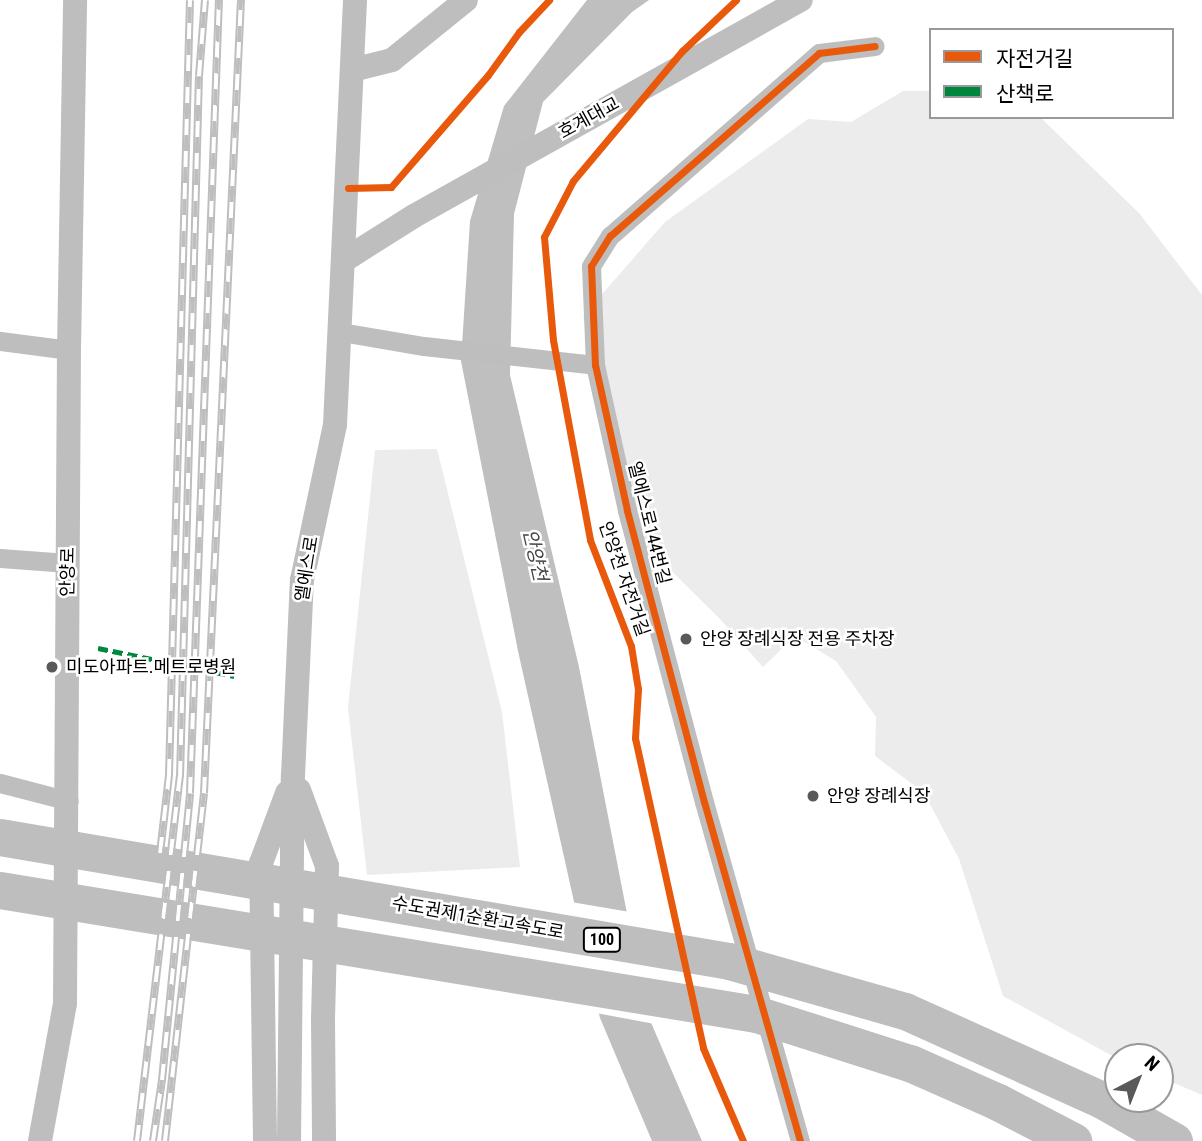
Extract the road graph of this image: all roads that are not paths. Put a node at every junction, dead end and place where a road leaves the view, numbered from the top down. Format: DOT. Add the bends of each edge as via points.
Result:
graph roads {
  1 [pos="75,0"];
  2 [pos="355,0"];
  3 [pos="466,0"];
  4 [pos="801,0"];
  5 [pos="875,46"];
  6 [pos="352,70"];
  7 [pos="346,258"];
  8 [pos="341,332"];
  9 [pos="0,341"];
  10 [pos="69,350"];
  11 [pos="595,365"];
  12 [pos="0,558"];
  13 [pos="68,563"];
  14 [pos="293,776"];
  15 [pos="0,783"];
  16 [pos="69,802"];
  17 [pos="0,836"];
  18 [pos="0,890"];
  19 [pos="40,1141"];
  20 [pos="265,1141"];
  21 [pos="289,1141"];
  22 [pos="324,1141"];
  23 [pos="800,1141"];
  24 [pos="1073,1141"];
  25 [pos="1174,1141"];
  1 -- 10 [label="street, 안양로"];
  2 -- 6 [label="street, 엘에스로"];
  3 -- 6 [label="street" via="392,60"];
  4 -- 7 [label="street, 호계대교"];
  5 -- 11 [label="street, 엘에스로144번길" via="819,53 610,236 591,266"];
  6 -- 7 [label="street, 엘에스로"];
  7 -- 8 [label="street, 엘에스로"];
  8 -- 11 [label="street"];
  8 -- 14 [label="street, 엘에스로" via="335,425 302,580"];
  9 -- 10 [label="street"];
  10 -- 13 [label="street, 안양로"];
  11 -- 23 [label="street, 엘에스로144번길" via="627,510 704,802"];
  12 -- 13 [label="street"];
  13 -- 16 [label="street, 안양로"];
  14 -- 20 [label="street" via="261,863"];
  14 -- 21 [label="street, 엘에스로"];
  14 -- 22 [label="street" via="327,866"];
  15 -- 16 [label="street"];
  16 -- 19 [label="street, 안양로" via="65,1003"];
  17 -- 25 [label="highway, 수도권제1순환고속도로 / 100" via="729,961 905,1010 1102,1100"];
  18 -- 24 [label="highway" via="757,1014 910,1063"];
}
